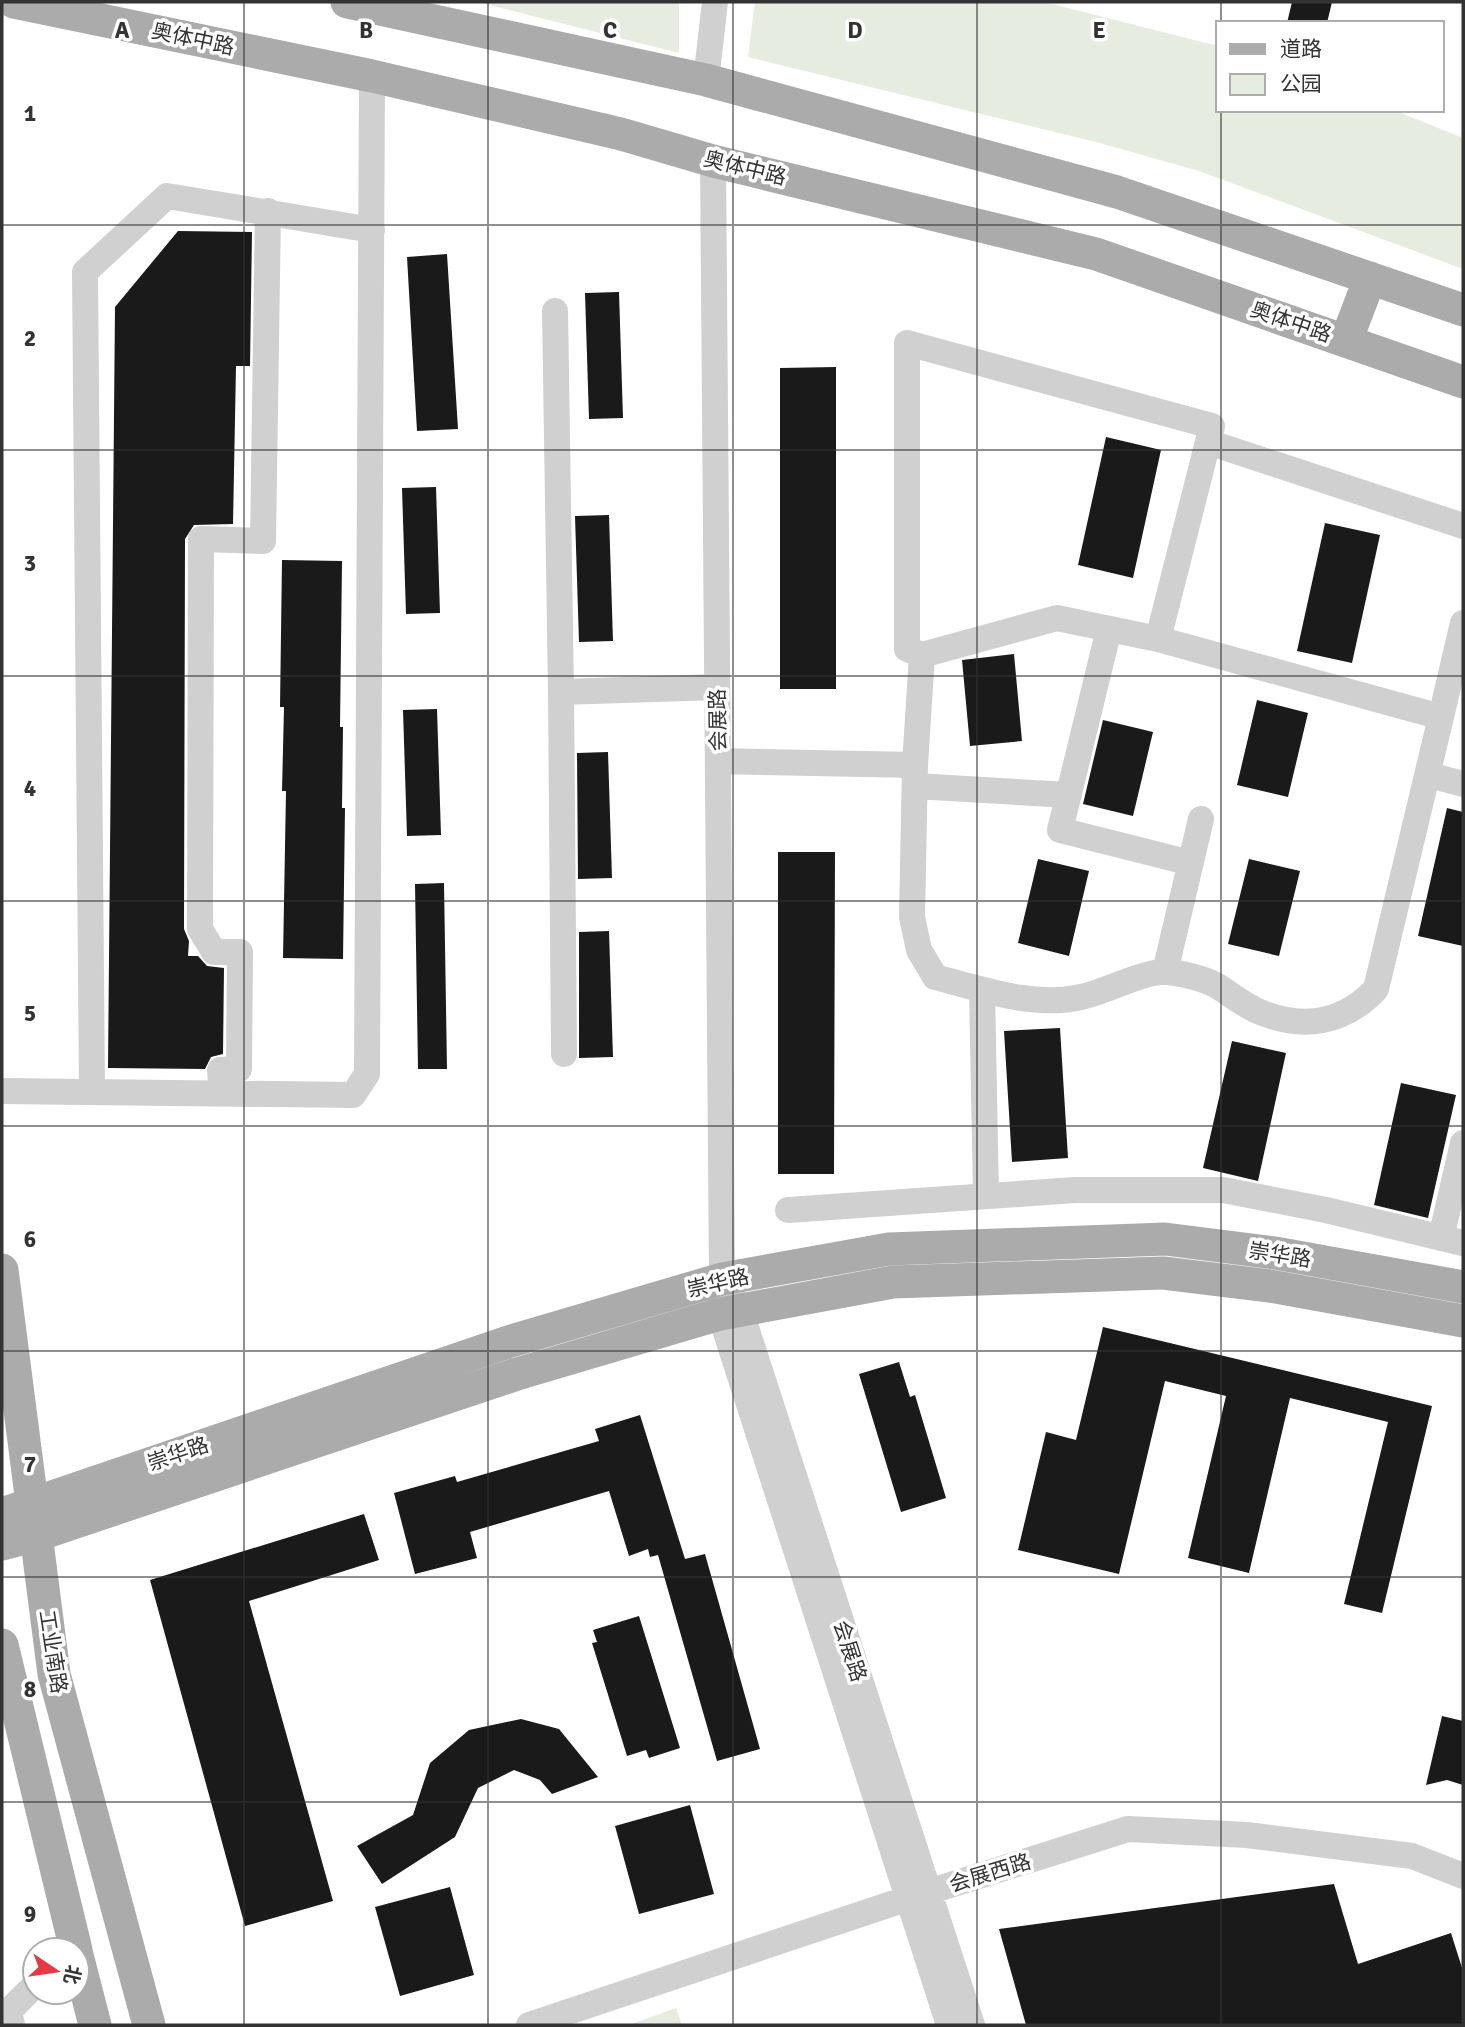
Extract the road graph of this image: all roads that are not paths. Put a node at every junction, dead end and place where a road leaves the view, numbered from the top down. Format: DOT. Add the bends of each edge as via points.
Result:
graph roads {
  1 [pos="14,2"];
  2 [pos="346,2"];
  3 [pos="715,2"];
  4 [pos="373,76"];
  5 [pos="706,80"];
  6 [pos="713,161"];
  7 [pos="268,211"];
  8 [pos="372,230"];
  9 [pos="1370,278"];
  10 [pos="1463,310"];
  11 [pos="555,311"];
  12 [pos="1346,341"];
  13 [pos="1463,382"];
  14 [pos="1208,442"];
  15 [pos="1463,526"];
  16 [pos="1463,623"];
  17 [pos="1109,629"];
  18 [pos="1158,639"];
  19 [pos="922,655"];
  20 [pos="717,687"];
  21 [pos="561,692"];
  22 [pos="1441,717"];
  23 [pos="718,761"];
  24 [pos="1429,775"];
  25 [pos="915,776"];
  26 [pos="1463,784"];
  27 [pos="1069,795"];
  28 [pos="1201,819"];
  29 [pos="1191,863"];
  30 [pos="1165,972"];
  31 [pos="982,990"];
  32 [pos="564,1054"];
  33 [pos="2,1091"];
  34 [pos="92,1092"];
  35 [pos="222,1093"];
  36 [pos="1463,1143"];
  37 [pos="986,1196"];
  38 [pos="788,1210"];
  39 [pos="1452,1241"];
  40 [pos="2,1270"];
  41 [pos="722,1279"];
  42 [pos="1463,1287"];
  43 [pos="730,1312"];
  44 [pos="1463,1321"];
  45 [pos="34,1502"];
  46 [pos="2,1514"];
  47 [pos="37,1535"];
  48 [pos="2,1544"];
  49 [pos="2,1644"];
  50 [pos="1463,1875"];
  51 [pos="919,1895"];
  52 [pos="72,1936"];
  53 [pos="21,1999"];
  54 [pos="90,2006"];
  55 [pos="12,2025"];
  56 [pos="95,2025"];
  57 [pos="149,2025"];
  58 [pos="529,2025"];
  59 [pos="949,2025"];
  60 [pos="972,2025"];
  1 -- 4 [label="main road, 奥体中路"];
  2 -- 5 [label="main road"];
  3 -- 5 [label="street"];
  4 -- 6 [label="main road, 奥体中路" via="621,134"];
  4 -- 8 [label="street"];
  5 -- 9 [label="main road" via="1117,192"];
  6 -- 12 [label="main road, 奥体中路" via="1096,254"];
  6 -- 20 [label="street, 会展路"];
  7 -- 8 [label="street"];
  7 -- 34 [label="street" via="167,196 85,272"];
  7 -- 35 [label="street" via="263,541 201,539 200,929 214,952 240,952 239,1069 220,1070"];
  8 -- 35 [label="street" via="367,1074 353,1094"];
  9 -- 10 [label="main road"];
  9 -- 12 [label="main road"];
  11 -- 21 [label="street"];
  12 -- 13 [label="main road, 奥体中路"];
  14 -- 15 [label="street"];
  14 -- 18 [label="street"];
  14 -- 19 [label="street" via="1212,425 906,343 907,649"];
  16 -- 22 [label="street"];
  17 -- 18 [label="street"];
  17 -- 19 [label="street" via="1057,618"];
  17 -- 27 [label="street"];
  18 -- 22 [label="street"];
  19 -- 25 [label="street"];
  20 -- 21 [label="street"];
  20 -- 23 [label="street, 会展路"];
  21 -- 32 [label="street"];
  22 -- 24 [label="street"];
  23 -- 25 [label="street"];
  23 -- 41 [label="street, 会展路"];
  24 -- 26 [label="street"];
  24 -- 30 [label="street" via="1376,989 1359,1007 1304,1023 1284,1020 1259,1012 1216,985"];
  25 -- 27 [label="street"];
  25 -- 31 [label="street" via="912,917 919,950 935,977"];
  27 -- 29 [label="street" via="1060,830"];
  28 -- 29 [label="street"];
  29 -- 30 [label="street"];
  30 -- 31 [label="street" via="1060,1000"];
  31 -- 37 [label="street"];
  33 -- 34 [label="street"];
  34 -- 35 [label="street"];
  36 -- 39 [label="street"];
  37 -- 38 [label="street"];
  37 -- 39 [label="street" via="1075,1189 1223,1190"];
  40 -- 45 [label="main road, 工业南路"];
  41 -- 42 [label="main road, 崇华路" via="889,1249 1165,1240"];
  41 -- 43 [label="street, 会展路"];
  41 -- 45 [label="main road, 崇华路" via="508,1342"];
  43 -- 44 [label="main road, 崇华路" via="893,1282 1163,1273 1270,1286"];
  43 -- 47 [label="main road, 崇华路" via="517,1374"];
  43 -- 51 [label="street, 会展路"];
  45 -- 46 [label="main road, 崇华路"];
  45 -- 47 [label="main road, 工业南路"];
  47 -- 48 [label="main road, 崇华路"];
  47 -- 57 [label="main road, 工业南路" via="54,1674"];
  49 -- 52 [label="main road"];
  50 -- 51 [label="street, 会展西路" via="1412,1856 1247,1835 1128,1829"];
  51 -- 58 [label="street, 会展西路"];
  51 -- 59 [label="street, 会展路"];
  51 -- 60 [label="street, 会展路"];
  53 -- 55 [label="street" via="9,2011"];
  54 -- 56 [label="main road"];
}
